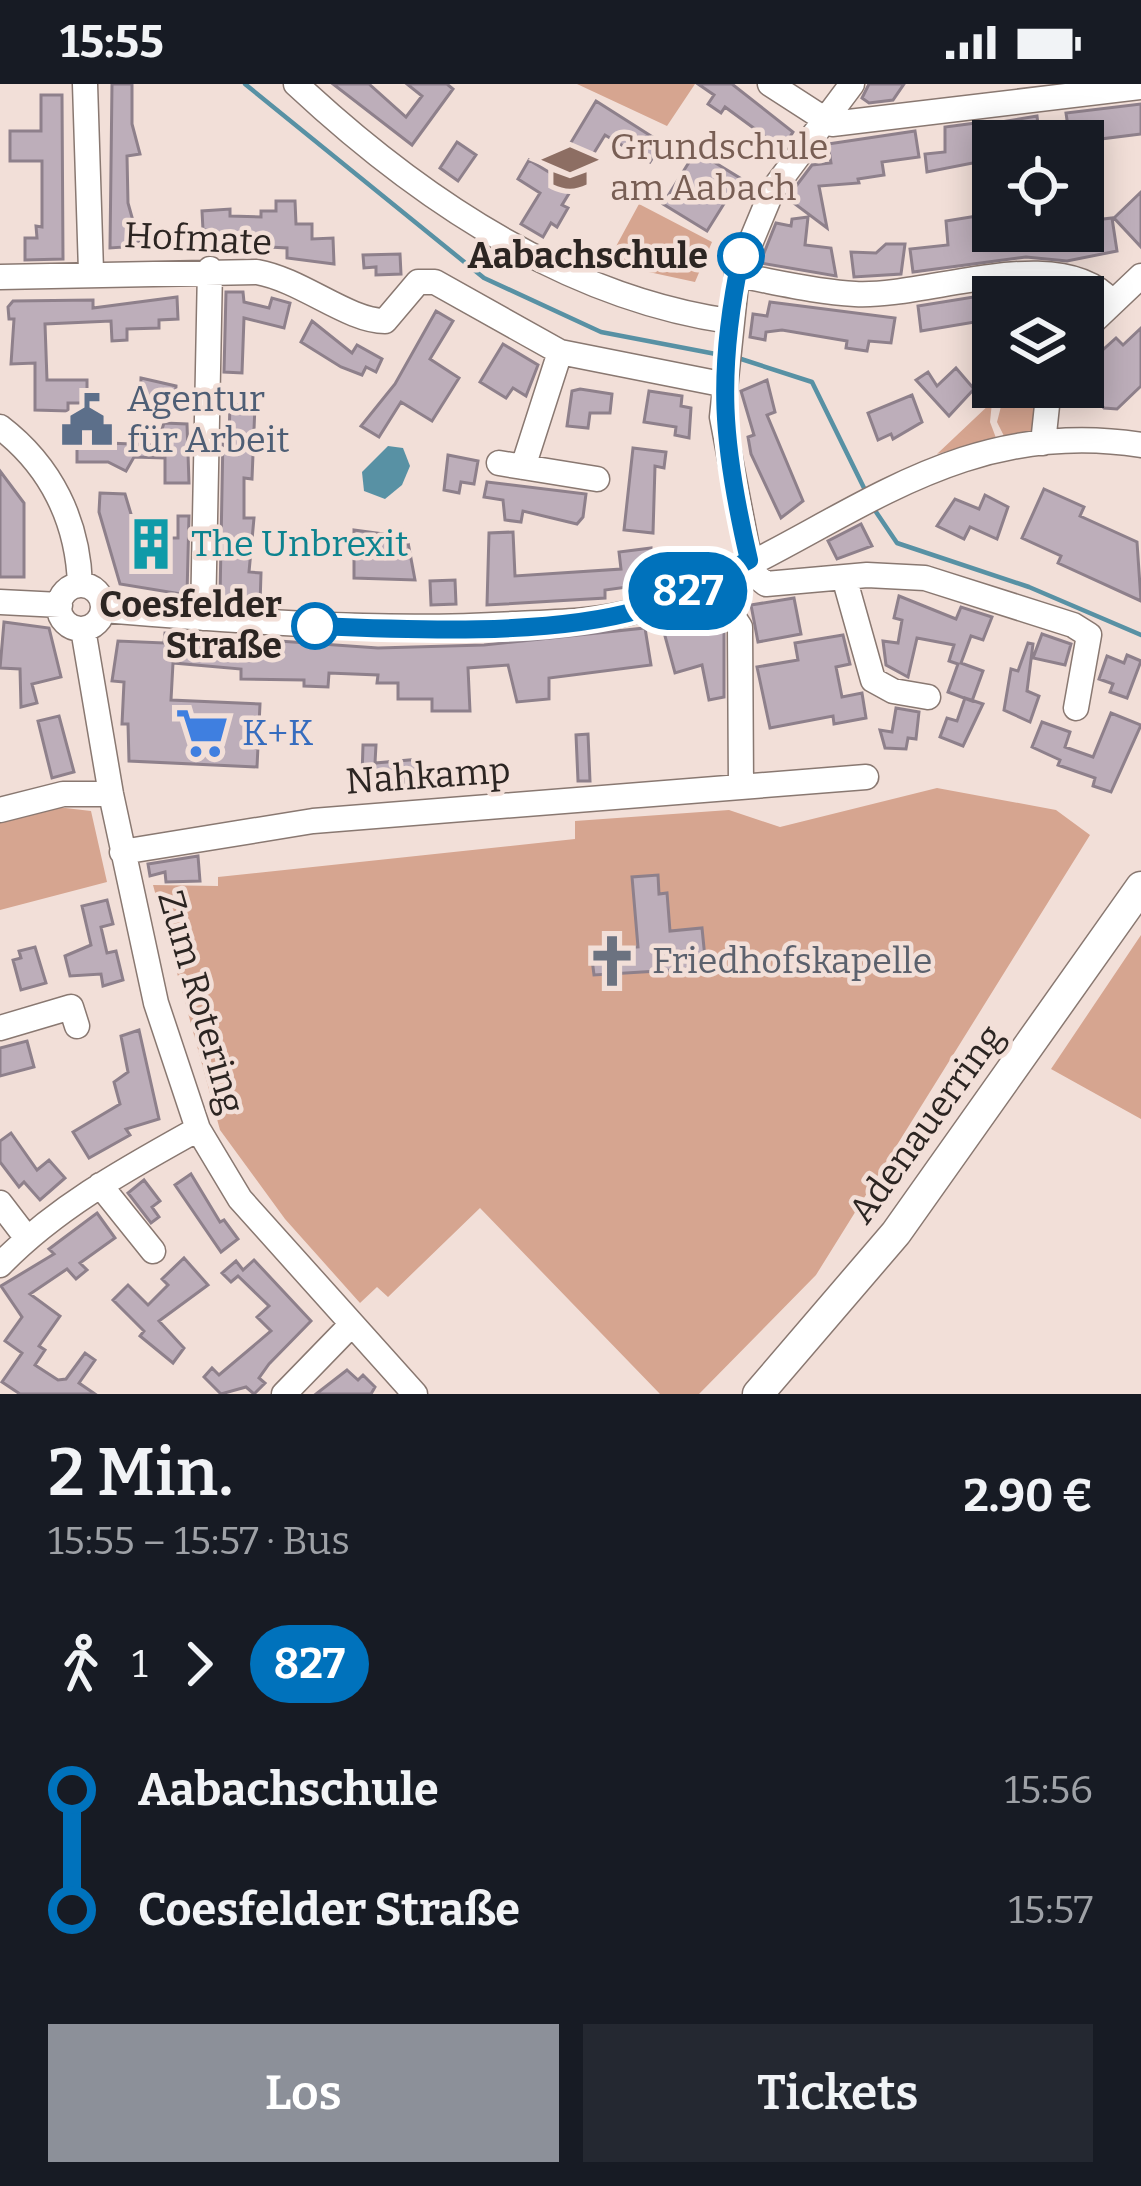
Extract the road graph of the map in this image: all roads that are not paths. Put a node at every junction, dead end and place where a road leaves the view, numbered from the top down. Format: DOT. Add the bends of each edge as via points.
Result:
graph roads {
  1 [pos="85,84"];
  2 [pos="296,84"];
  3 [pos="770,84"];
  4 [pos="852,84"];
  5 [pos="1141,87"];
  6 [pos="825,121"];
  7 [pos="210,269"];
  8 [pos="91,272"];
  9 [pos="737,275"];
  10 [pos="1141,276"];
  11 [pos="0,277"];
  12 [pos="1112,302"];
  13 [pos="1104,310"];
  14 [pos="728,330"];
  15 [pos="560,352"];
  16 [pos="722,377"];
  17 [pos="1047,408"];
  18 [pos="0,427"];
  19 [pos="1043,443"];
  20 [pos="1141,445"];
  21 [pos="597,478"];
  22 [pos="749,560"];
  23 [pos="844,578"];
  24 [pos="710,581"];
  25 [pos="80,585"];
  26 [pos="0,602"];
  27 [pos="60,605"];
  28 [pos="103,610"];
  29 [pos="203,618"];
  30 [pos="83,629"];
  31 [pos="928,697"];
  32 [pos="1076,708"];
  33 [pos="866,777"];
  34 [pos="741,787"];
  35 [pos="111,794"];
  36 [pos="0,810"];
  37 [pos="122,852"];
  38 [pos="1141,887"];
  39 [pos="77,1026"];
  40 [pos="0,1028"];
  41 [pos="198,1129"];
  42 [pos="100,1185"];
  43 [pos="0,1203"];
  44 [pos="26,1238"];
  45 [pos="154,1251"];
  46 [pos="0,1264"];
  47 [pos="351,1325"];
  48 [pos="284,1394"];
  49 [pos="415,1394"];
  50 [pos="758,1394"];
  1 -- 8 [label="street"];
  2 -- 14 [label="street" via="442,200 543,264"];
  3 -- 6 [label="street"];
  4 -- 6 [label="street"];
  5 -- 6 [label="street"];
  6 -- 9 [label="street" via="772,191"];
  7 -- 8 [label="street, Hofmate"];
  7 -- 15 [label="street, Hofmate" via="278,276 370,321 393,317 418,282 435,282"];
  7 -- 29 [label="street"];
  8 -- 11 [label="street, Hofmate"];
  9 -- 12 [label="street" via="856,294 1060,273 1100,287"];
  9 -- 14 [label="street"];
  10 -- 12 [label="street"];
  12 -- 13 [label="street"];
  14 -- 16 [label="street"];
  15 -- 16 [label="street, Hofmate"];
  15 -- 21 [label="street" via="511,465"];
  16 -- 22 [label="street" via="727,456"];
  17 -- 19 [label="street"];
  18 -- 25 [label="street" via="60,494"];
  19 -- 20 [label="street"];
  19 -- 22 [label="street" via="962,460"];
  22 -- 23 [label="street" via="766,584"];
  22 -- 24 [label="street"];
  23 -- 31 [label="street" via="873,680"];
  23 -- 32 [label="street" via="944,581 1081,628 1089,640"];
  24 -- 29 [label="street" via="639,610 562,622 354,627"];
  24 -- 34 [label="street" via="740,627"];
  25 -- 27 [label="street"];
  25 -- 28 [label="street" via="98,592"];
  26 -- 27 [label="street"];
  27 -- 30 [label="street" via="63,619"];
  28 -- 29 [label="street"];
  28 -- 30 [label="street"];
  30 -- 35 [label="street, Zum Rotering"];
  33 -- 34 [label="street, Nahkamp"];
  34 -- 37 [label="street, Nahkamp" via="313,821"];
  35 -- 36 [label="street" via="63,794"];
  35 -- 37 [label="street, Zum Rotering"];
  37 -- 41 [label="street, Zum Rotering" via="156,1003"];
  38 -- 50 [label="main road, Adenauerring" via="896,1232"];
  39 -- 40 [label="street" via="71,1007"];
  41 -- 42 [label="street"];
  41 -- 47 [label="street, Zum Rotering" via="240,1199"];
  42 -- 44 [label="street"];
  42 -- 45 [label="street"];
  43 -- 44 [label="street"];
  44 -- 46 [label="street"];
  47 -- 48 [label="street"];
  47 -- 49 [label="street, Zum Rotering"];
}
